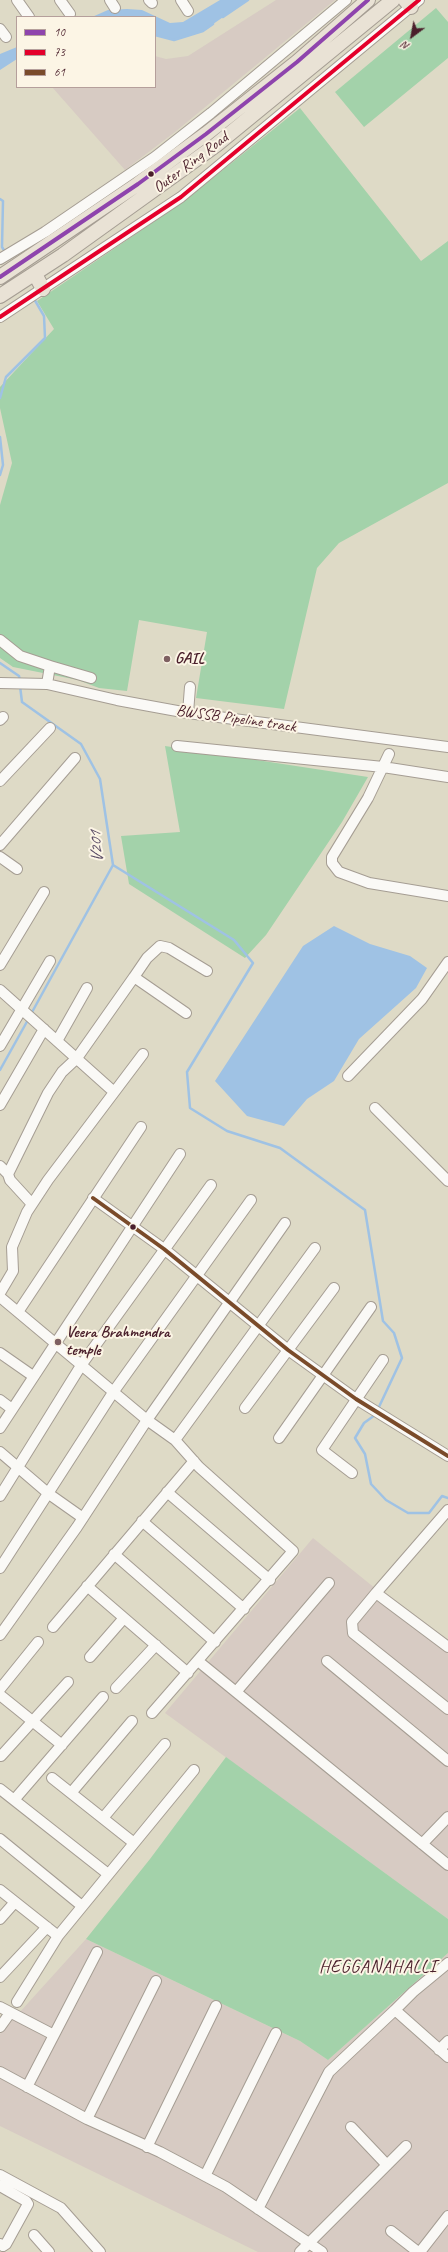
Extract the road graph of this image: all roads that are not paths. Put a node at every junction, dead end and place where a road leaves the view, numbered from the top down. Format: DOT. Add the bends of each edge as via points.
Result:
graph roads {
  1 [pos="17,0"];
  2 [pos="60,0"];
  3 [pos="181,0"];
  4 [pos="346,0"];
  5 [pos="368,0"];
  6 [pos="393,0"];
  7 [pos="412,2"];
  8 [pos="188,11"];
  9 [pos="70,14"];
  10 [pos="28,16"];
  11 [pos="138,168"];
  12 [pos="138,184"];
  13 [pos="1,258"];
  14 [pos="10,266"];
  15 [pos="27,279"];
  16 [pos="40,290"];
  17 [pos="0,296"];
  18 [pos="0,317"];
  19 [pos="0,640"];
  20 [pos="50,666"];
  21 [pos="91,678"];
  22 [pos="0,683"];
  23 [pos="47,684"];
  24 [pos="190,686"];
  25 [pos="188,713"];
  26 [pos="50,728"];
  27 [pos="177,746"];
  28 [pos="448,747"];
  29 [pos="389,754"];
  30 [pos="75,758"];
  31 [pos="382,767"];
  32 [pos="448,777"];
  33 [pos="0,781"];
  34 [pos="0,845"];
  35 [pos="0,857"];
  36 [pos="17,869"];
  37 [pos="44,892"];
  38 [pos="448,896"];
  39 [pos="50,961"];
  40 [pos="448,962"];
  41 [pos="0,965"];
  42 [pos="207,971"];
  43 [pos="134,977"];
  44 [pos="87,988"];
  45 [pos="0,990"];
  46 [pos="22,1009"];
  47 [pos="186,1012"];
  48 [pos="44,1029"];
  49 [pos="58,1041"];
  50 [pos="0,1046"];
  51 [pos="143,1054"];
  52 [pos="77,1058"];
  53 [pos="348,1076"];
  54 [pos="114,1092"];
  55 [pos="0,1105"];
  56 [pos="374,1108"];
  57 [pos="141,1127"];
  58 [pos="180,1154"];
  59 [pos="0,1166"];
  60 [pos="8,1174"];
  61 [pos="448,1181"];
  62 [pos="211,1185"];
  63 [pos="93,1198"];
  64 [pos="251,1200"];
  65 [pos="32,1204"];
  66 [pos="285,1223"];
  67 [pos="132,1226"];
  68 [pos="314,1248"];
  69 [pos="164,1249"];
  70 [pos="196,1276"];
  71 [pos="334,1288"];
  72 [pos="0,1293"];
  73 [pos="0,1297"];
  74 [pos="229,1303"];
  75 [pos="371,1307"];
  76 [pos="18,1312"];
  77 [pos="258,1326"];
  78 [pos="55,1343"];
  79 [pos="288,1350"];
  80 [pos="0,1353"];
  81 [pos="383,1360"];
  82 [pos="82,1364"];
  83 [pos="323,1374"];
  84 [pos="34,1376"];
  85 [pos="114,1391"];
  86 [pos="356,1399"];
  87 [pos="0,1400"];
  88 [pos="245,1408"];
  89 [pos="12,1409"];
  90 [pos="147,1420"];
  91 [pos="0,1428"];
  92 [pos="280,1438"];
  93 [pos="175,1440"];
  94 [pos="0,1452"];
  95 [pos="448,1456"];
  96 [pos="194,1461"];
  97 [pos="18,1470"];
  98 [pos="352,1473"];
  99 [pos="167,1492"];
  100 [pos="49,1494"];
  101 [pos="0,1496"];
  102 [pos="448,1510"];
  103 [pos="83,1518"];
  104 [pos="142,1521"];
  105 [pos="114,1554"];
  106 [pos="0,1568"];
  107 [pos="270,1580"];
  108 [pos="329,1583"];
  109 [pos="87,1586"];
  110 [pos="376,1593"];
  111 [pos="244,1609"];
  112 [pos="124,1618"];
  113 [pos="53,1627"];
  114 [pos="0,1635"];
  115 [pos="38,1642"];
  116 [pos="215,1642"];
  117 [pos="156,1645"];
  118 [pos="448,1647"];
  119 [pos="90,1657"];
  120 [pos="327,1660"];
  121 [pos="198,1661"];
  122 [pos="188,1672"];
  123 [pos="68,1682"];
  124 [pos="116,1688"];
  125 [pos="0,1689"];
  126 [pos="236,1692"];
  127 [pos="0,1695"];
  128 [pos="104,1697"];
  129 [pos="448,1709"];
  130 [pos="152,1713"];
  131 [pos="33,1721"];
  132 [pos="132,1721"];
  133 [pos="165,1744"];
  134 [pos="62,1745"];
  135 [pos="1,1756"];
  136 [pos="448,1761"];
  137 [pos="194,1770"];
  138 [pos="52,1778"];
  139 [pos="0,1789"];
  140 [pos="71,1793"];
  141 [pos="14,1800"];
  142 [pos="448,1817"];
  143 [pos="103,1818"];
  144 [pos="0,1839"];
  145 [pos="134,1843"];
  146 [pos="422,1844"];
  147 [pos="448,1865"];
  148 [pos="108,1874"];
  149 [pos="0,1890"];
  150 [pos="15,1902"];
  151 [pos="82,1906"];
  152 [pos="0,1919"];
  153 [pos="47,1927"];
  154 [pos="58,1936"];
  155 [pos="97,1952"];
  156 [pos="448,1963"];
  157 [pos="0,1977"];
  158 [pos="156,1981"];
  159 [pos="17,2002"];
  160 [pos="216,2006"];
  161 [pos="0,2007"];
  162 [pos="395,2010"];
  163 [pos="10,2013"];
  164 [pos="0,2027"];
  165 [pos="276,2033"];
  166 [pos="54,2035"];
  167 [pos="448,2041"];
  168 [pos="439,2050"];
  169 [pos="448,2057"];
  170 [pos="0,2072"];
  171 [pos="27,2087"];
  172 [pos="88,2119"];
  173 [pos="351,2127"];
  174 [pos="406,2146"];
  175 [pos="147,2147"];
  176 [pos="387,2165"];
  177 [pos="0,2175"];
  178 [pos="205,2176"];
  179 [pos="0,2186"];
  180 [pos="258,2209"];
  181 [pos="448,2216"];
  182 [pos="391,2231"];
  183 [pos="34,2235"];
  184 [pos="310,2242"];
  185 [pos="0,2244"];
  186 [pos="49,2252"];
  187 [pos="100,2252"];
  188 [pos="300,2252"];
  189 [pos="322,2252"];
  190 [pos="419,2252"];
  1 -- 10 [label="street"];
  2 -- 9 [label="street"];
  3 -- 8 [label="street"];
  4 -- 11 [label="street" via="211,113"];
  5 -- 12 [label="highway, Outer Ring Road" via="206,134"];
  6 -- 15 [label="highway, Outer Ring Road" via="216,145"];
  7 -- 16 [label="street" via="181,197"];
  11 -- 12 [label="highway"];
  11 -- 14 [label="street" via="45,232"];
  12 -- 14 [label="highway, Outer Ring Road"];
  13 -- 14 [label="street"];
  15 -- 16 [label="highway"];
  15 -- 17 [label="highway, Outer Ring Road"];
  16 -- 18 [label="street"];
  19 -- 20 [label="street" via="20,656"];
  20 -- 21 [label="street"];
  20 -- 23 [label="street"];
  22 -- 23 [label="street, BWSSB Pipeline track"];
  23 -- 25 [label="street, BWSSB Pipeline track"];
  24 -- 25 [label="street"];
  25 -- 28 [label="street, BWSSB Pipeline track"];
  26 -- 33 [label="street"];
  27 -- 31 [label="street"];
  29 -- 31 [label="street"];
  30 -- 34 [label="street"];
  31 -- 32 [label="street"];
  31 -- 38 [label="street" via="368,798 332,857 332,863 339,872 369,883"];
  35 -- 36 [label="street"];
  37 -- 41 [label="street"];
  39 -- 46 [label="street"];
  40 -- 53 [label="street" via="422,999"];
  42 -- 43 [label="street" via="169,948 160,946 147,958"];
  43 -- 47 [label="street"];
  43 -- 52 [label="street"];
  44 -- 49 [label="street"];
  45 -- 46 [label="street"];
  46 -- 48 [label="street"];
  46 -- 50 [label="street"];
  48 -- 49 [label="street"];
  48 -- 55 [label="street"];
  49 -- 52 [label="street"];
  51 -- 54 [label="street"];
  52 -- 54 [label="street"];
  52 -- 60 [label="street" via="62,1072 48,1093"];
  54 -- 65 [label="street"];
  56 -- 61 [label="street"];
  57 -- 63 [label="street"];
  58 -- 67 [label="street"];
  59 -- 60 [label="street"];
  60 -- 65 [label="street"];
  62 -- 69 [label="street"];
  63 -- 67 [label="street"];
  63 -- 76 [label="street"];
  64 -- 70 [label="street"];
  65 -- 72 [label="street" via="12,1247 13,1271"];
  66 -- 74 [label="street"];
  67 -- 69 [label="street"];
  67 -- 78 [label="street"];
  68 -- 77 [label="street"];
  69 -- 70 [label="street"];
  69 -- 82 [label="street"];
  70 -- 74 [label="street"];
  70 -- 85 [label="street"];
  71 -- 79 [label="street"];
  73 -- 76 [label="street"];
  74 -- 77 [label="street"];
  74 -- 90 [label="street"];
  75 -- 83 [label="street"];
  76 -- 78 [label="street"];
  77 -- 79 [label="street"];
  77 -- 93 [label="street"];
  78 -- 82 [label="street"];
  78 -- 84 [label="street"];
  79 -- 83 [label="street"];
  79 -- 88 [label="street"];
  80 -- 84 [label="street"];
  81 -- 86 [label="street"];
  82 -- 85 [label="street"];
  82 -- 97 [label="street"];
  83 -- 86 [label="street"];
  83 -- 92 [label="street"];
  84 -- 89 [label="street"];
  85 -- 90 [label="street"];
  85 -- 100 [label="street"];
  86 -- 95 [label="street"];
  86 -- 98 [label="street" via="322,1450"];
  87 -- 89 [label="street"];
  89 -- 91 [label="street"];
  90 -- 93 [label="street"];
  90 -- 103 [label="street"];
  93 -- 96 [label="street"];
  94 -- 97 [label="street"];
  96 -- 99 [label="street"];
  96 -- 107 [label="street" via="293,1551"];
  97 -- 100 [label="street"];
  97 -- 101 [label="street"];
  99 -- 104 [label="street"];
  99 -- 107 [label="street"];
  100 -- 103 [label="street"];
  100 -- 106 [label="street"];
  102 -- 110 [label="street"];
  103 -- 114 [label="street"];
  104 -- 105 [label="street"];
  104 -- 111 [label="street"];
  105 -- 109 [label="street"];
  105 -- 116 [label="street"];
  107 -- 111 [label="street"];
  108 -- 126 [label="street"];
  109 -- 112 [label="street"];
  109 -- 113 [label="street"];
  110 -- 118 [label="street"];
  110 -- 129 [label="street" via="352,1622 353,1634"];
  111 -- 116 [label="street"];
  112 -- 117 [label="street"];
  112 -- 119 [label="street"];
  115 -- 125 [label="street"];
  116 -- 121 [label="street"];
  117 -- 122 [label="street"];
  117 -- 124 [label="street"];
  120 -- 136 [label="street"];
  121 -- 122 [label="street"];
  121 -- 126 [label="street"];
  122 -- 130 [label="street"];
  123 -- 131 [label="street"];
  126 -- 146 [label="street"];
  127 -- 131 [label="street"];
  128 -- 134 [label="street"];
  131 -- 134 [label="street"];
  131 -- 135 [label="street"];
  132 -- 140 [label="street"];
  133 -- 143 [label="street"];
  134 -- 141 [label="street"];
  137 -- 145 [label="street"];
  138 -- 140 [label="street"];
  139 -- 141 [label="street"];
  140 -- 143 [label="street"];
  141 -- 148 [label="street"];
  142 -- 146 [label="street"];
  143 -- 145 [label="street"];
  144 -- 151 [label="street"];
  145 -- 148 [label="street"];
  146 -- 147 [label="street"];
  148 -- 151 [label="street"];
  149 -- 150 [label="street"];
  150 -- 152 [label="street"];
  150 -- 153 [label="street"];
  151 -- 154 [label="street"];
  153 -- 154 [label="street"];
  153 -- 157 [label="street"];
  154 -- 159 [label="street"];
  155 -- 166 [label="street"];
  156 -- 162 [label="street"];
  158 -- 172 [label="street"];
  160 -- 175 [label="street"];
  161 -- 163 [label="street"];
  162 -- 168 [label="street"];
  162 -- 180 [label="street" via="329,2072"];
  163 -- 164 [label="street"];
  163 -- 166 [label="street"];
  165 -- 178 [label="street"];
  166 -- 171 [label="street"];
  167 -- 168 [label="street"];
  168 -- 169 [label="street"];
  170 -- 171 [label="street"];
  171 -- 172 [label="street"];
  172 -- 175 [label="street"];
  173 -- 176 [label="street"];
  174 -- 176 [label="street"];
  175 -- 178 [label="street"];
  176 -- 184 [label="street"];
  177 -- 187 [label="street" via="62,2208"];
  178 -- 180 [label="street"];
  179 -- 185 [label="street" via="28,2204 5,2246"];
  180 -- 184 [label="street"];
  181 -- 190 [label="street"];
  182 -- 190 [label="street"];
  183 -- 186 [label="street"];
  184 -- 188 [label="street"];
  184 -- 189 [label="street"];
}
